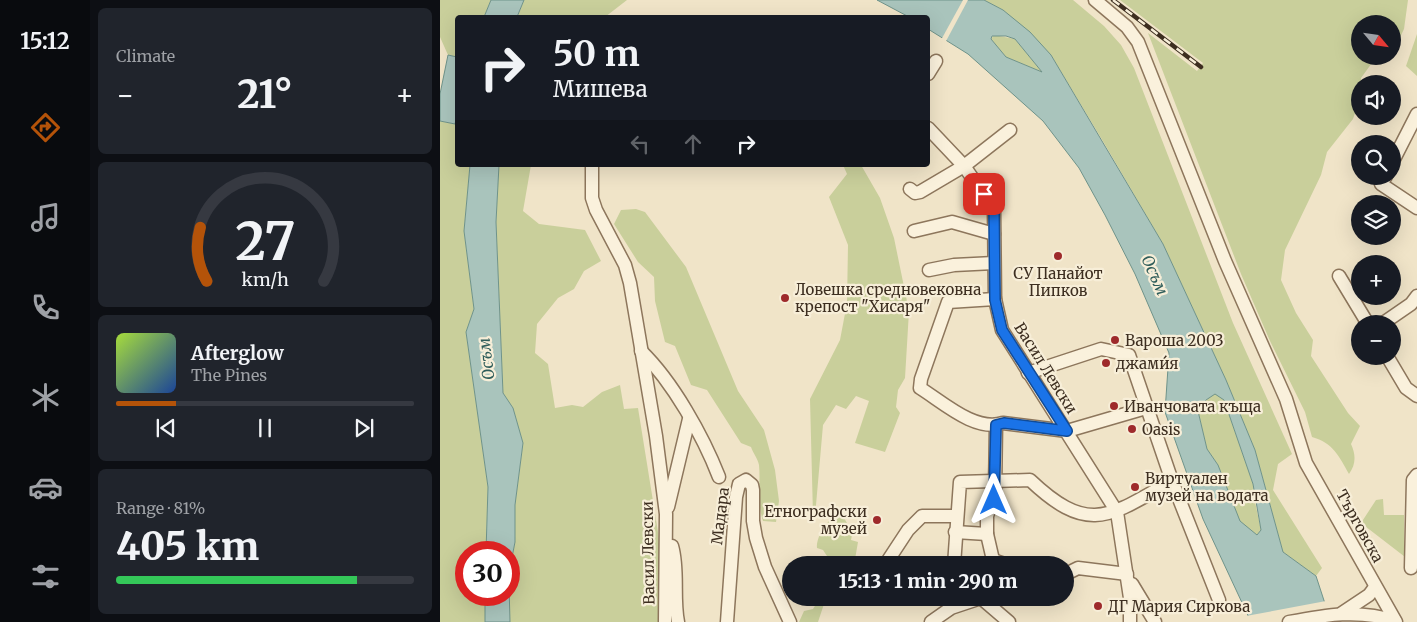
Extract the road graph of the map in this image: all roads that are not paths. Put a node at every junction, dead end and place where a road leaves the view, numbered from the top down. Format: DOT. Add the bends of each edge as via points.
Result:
graph roads {
  1 [pos="1095,0"];
  2 [pos="936,61"];
  3 [pos="930,71"];
  4 [pos="1417,114"];
  5 [pos="930,130"];
  6 [pos="1010,130"];
  7 [pos="1401,145"];
  8 [pos="964,166"];
  9 [pos="592,167"];
  10 [pos="1390,185"];
  11 [pos="910,189"];
  12 [pos="1417,208"];
  13 [pos="914,231"];
  14 [pos="994,234"];
  15 [pos="994,263"];
  16 [pos="929,270"];
  17 [pos="1339,276"];
  18 [pos="1417,296"];
  19 [pos="995,300"];
  20 [pos="1363,315"];
  21 [pos="1395,315"];
  22 [pos="641,351"];
  23 [pos="1392,365"];
  24 [pos="1028,373"];
  25 [pos="1417,396"];
  26 [pos="1146,408"];
  27 [pos="689,419"];
  28 [pos="996,425"];
  29 [pos="1067,431"];
  30 [pos="1417,475"];
  31 [pos="719,478"];
  32 [pos="1172,481"];
  33 [pos="994,482"];
  34 [pos="1117,512"];
  35 [pos="666,514"];
  36 [pos="956,516"];
  37 [pos="955,532"];
  38 [pos="987,534"];
  39 [pos="891,556"];
  40 [pos="954,556"];
  41 [pos="991,556"];
  42 [pos="1411,568"];
  43 [pos="1074,570"];
  44 [pos="1127,574"];
  45 [pos="1375,587"];
  46 [pos="1219,600"];
  47 [pos="1384,603"];
  48 [pos="957,606"];
  49 [pos="989,606"];
  50 [pos="1355,610"];
  51 [pos="1340,616"];
  52 [pos="1003,621"];
  53 [pos="1395,621"];
  54 [pos="665,622"];
  55 [pos="678,622"];
  56 [pos="727,622"];
  57 [pos="790,622"];
  58 [pos="932,622"];
  59 [pos="1132,622"];
  60 [pos="1155,622"];
  61 [pos="1289,622"];
  1 -- 45 [label="street, Търговска" via="1127,27 1138,42 1226,261 1286,399 1306,463"];
  2 -- 3 [label="street"];
  4 -- 7 [label="street"];
  5 -- 8 [label="street, Васил Левски"];
  6 -- 8 [label="street"];
  8 -- 11 [label="street" via="920,192"];
  8 -- 14 [label="street, Васил Левски" via="994,209"];
  9 -- 22 [label="street, Васил Левски" via="592,198 625,265"];
  10 -- 12 [label="street"];
  13 -- 14 [label="street" via="952,222"];
  14 -- 15 [label="street, Васил Левски"];
  15 -- 16 [label="street"];
  15 -- 19 [label="street, Васил Левски"];
  17 -- 20 [label="street"];
  18 -- 21 [label="street"];
  19 -- 24 [label="street, Васил Левски" via="1002,330"];
  19 -- 28 [label="street" via="948,302 920,388 978,424"];
  22 -- 27 [label="street" via="662,373"];
  22 -- 35 [label="street, Васил Левски"];
  23 -- 25 [label="street" via="1406,388"];
  24 -- 26 [label="street" via="1101,348 1129,355"];
  24 -- 29 [label="street, Васил Левски"];
  26 -- 29 [label="street"];
  26 -- 32 [label="street"];
  27 -- 31 [label="street" via="710,454"];
  27 -- 35 [label="street"];
  28 -- 29 [label="street" via="1004,423"];
  28 -- 33 [label="street"];
  29 -- 34 [label="street, Васил Левски"];
  30 -- 42 [label="street" via="1413,480"];
  32 -- 34 [label="street"];
  32 -- 46 [label="street"];
  33 -- 34 [label="street" via="1030,480 1050,499 1081,515"];
  33 -- 36 [label="street" via="960,482"];
  33 -- 38 [label="street"];
  34 -- 44 [label="street, Васил Левски"];
  35 -- 54 [label="street, Васил Левски"];
  35 -- 55 [label="street" via="675,566"];
  36 -- 37 [label="street"];
  36 -- 39 [label="street" via="922,516"];
  37 -- 38 [label="street"];
  37 -- 40 [label="street"];
  38 -- 41 [label="street"];
  43 -- 44 [label="street"];
  44 -- 59 [label="street"];
  44 -- 60 [label="street"];
  45 -- 47 [label="street, Търговска"];
  45 -- 50 [label="street"];
  47 -- 50 [label="street" via="1379,610"];
  47 -- 53 [label="street, Търговска"];
  48 -- 58 [label="street"];
  49 -- 52 [label="street"];
  50 -- 51 [label="street"];
  50 -- 53 [label="street"];
  51 -- 61 [label="street"];
  56 -- 57 [label="street, Мадара" via="737,489 746,480 753,490 753,521 760,553"];
  59 -- 60 [label="street" via="1145,618"];
}
